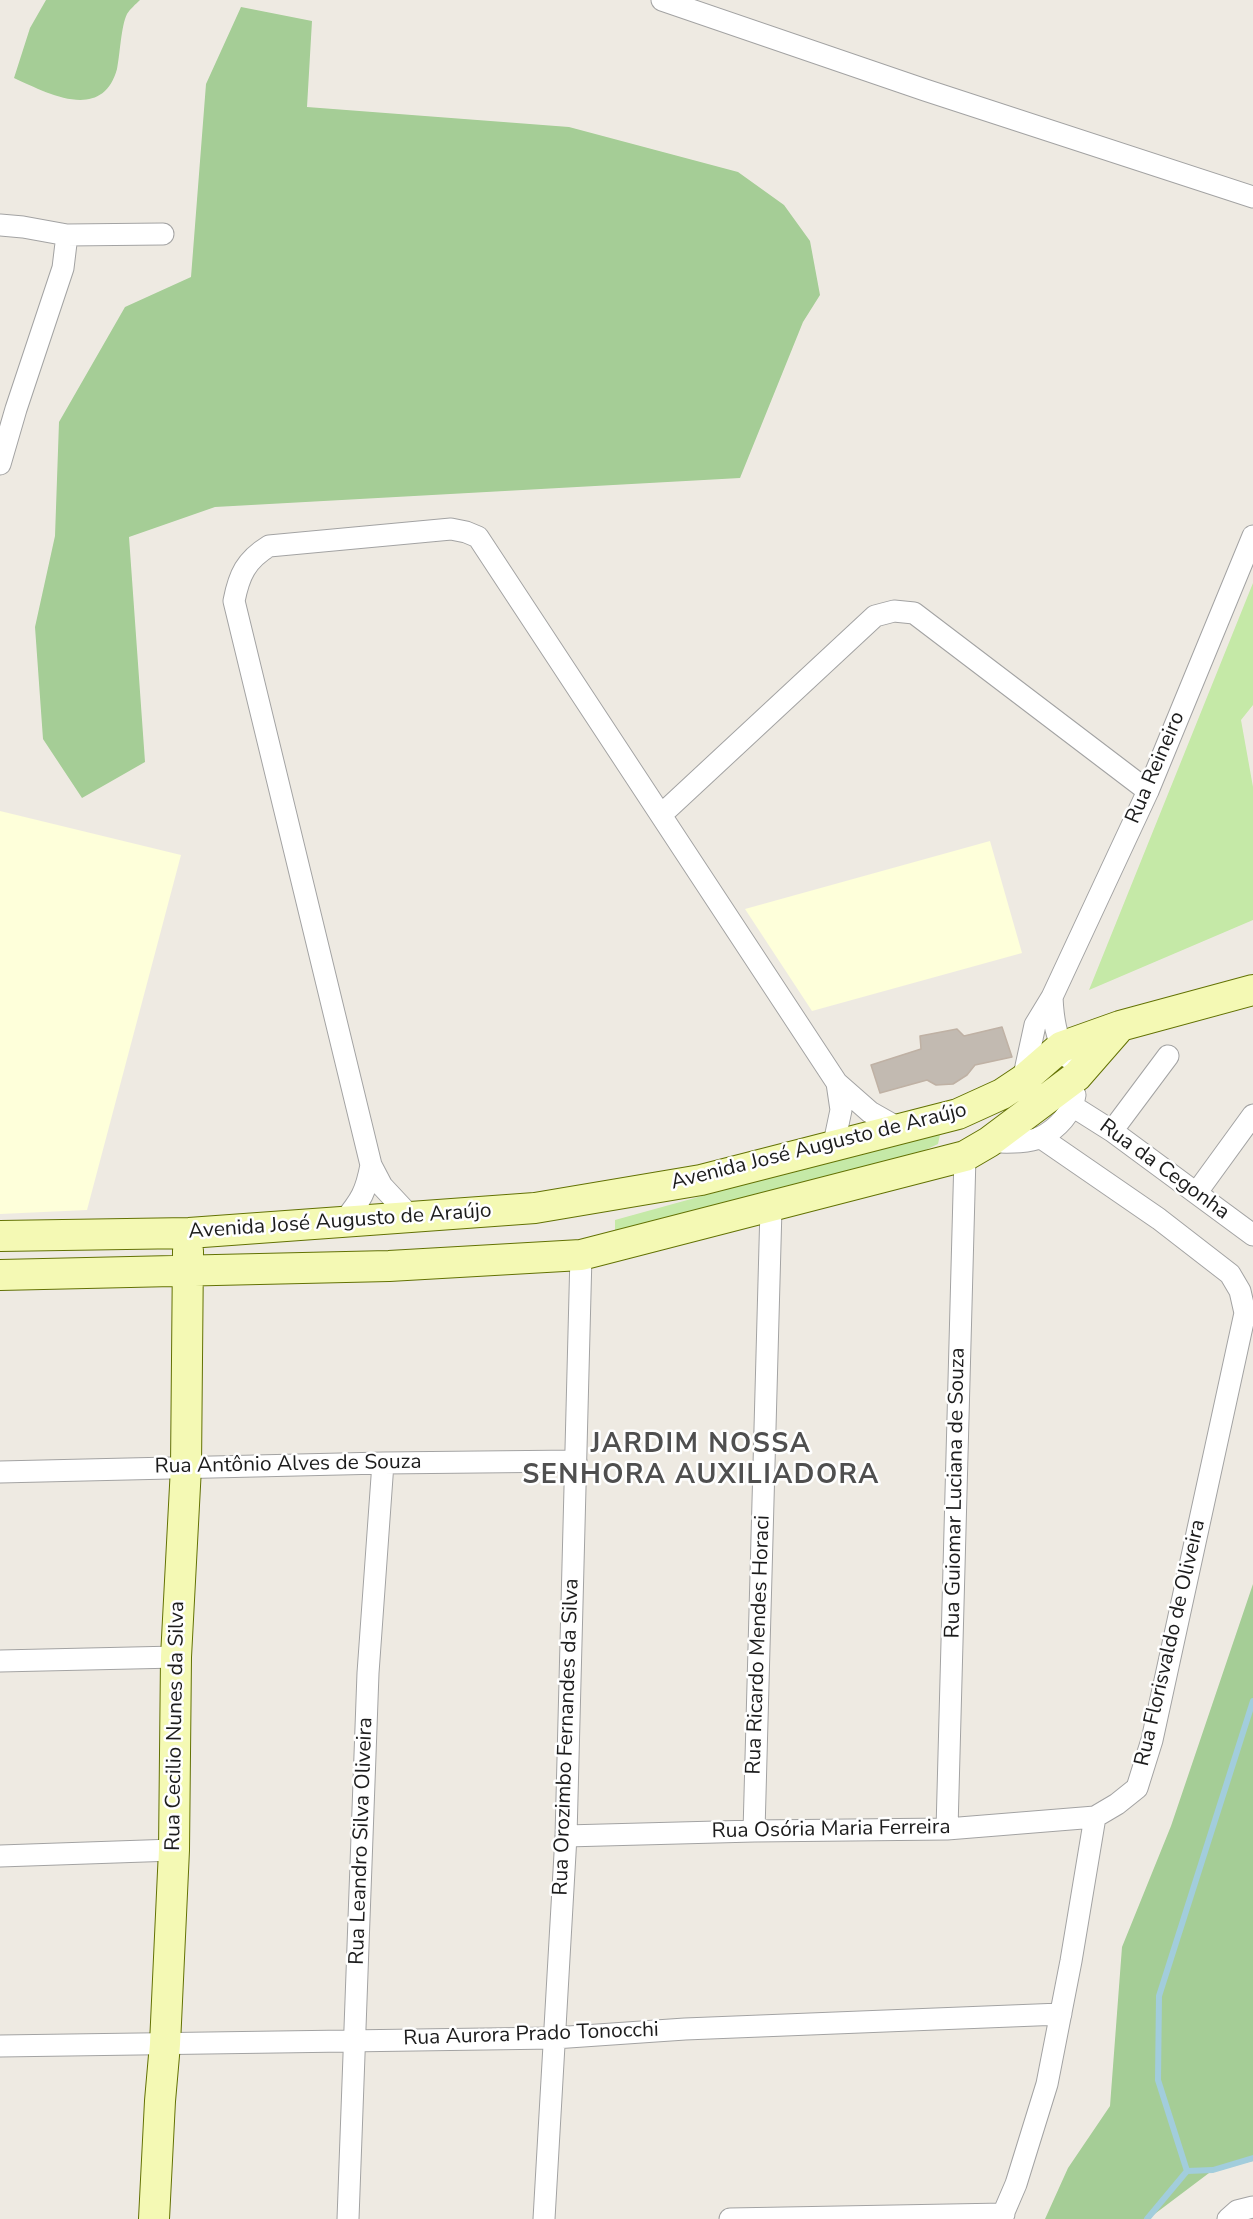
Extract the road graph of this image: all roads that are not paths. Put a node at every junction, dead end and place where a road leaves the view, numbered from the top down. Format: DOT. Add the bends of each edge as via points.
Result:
graph roads {
  1 [pos="662,0"];
  2 [pos="1253,197"];
  3 [pos="0,225"];
  4 [pos="163,234"];
  5 [pos="67,235"];
  6 [pos="0,464"];
  7 [pos="1253,536"];
  8 [pos="1148,791"];
  9 [pos="662,814"];
  10 [pos="1253,990"];
  11 [pos="1052,997"];
  12 [pos="1120,1026"];
  13 [pos="1061,1047"];
  14 [pos="1168,1056"];
  15 [pos="1077,1076"];
  16 [pos="1023,1080"];
  17 [pos="837,1083"];
  18 [pos="1074,1107"];
  19 [pos="1253,1114"];
  20 [pos="900,1129"];
  21 [pos="1112,1131"];
  22 [pos="1040,1137"];
  23 [pos="833,1148"];
  24 [pos="977,1149"];
  25 [pos="371,1165"];
  26 [pos="1197,1192"];
  27 [pos="771,1208"];
  28 [pos="410,1216"];
  29 [pos="344,1221"];
  30 [pos="1253,1235"];
  31 [pos="0,1236"];
  32 [pos="188,1248"];
  33 [pos="581,1255"];
  34 [pos="0,1275"];
  35 [pos="576,1461"];
  36 [pos="382,1463"];
  37 [pos="186,1467"];
  38 [pos="0,1472"];
  39 [pos="176,1657"];
  40 [pos="0,1661"];
  41 [pos="1095,1817"];
  42 [pos="947,1829"];
  43 [pos="754,1831"];
  44 [pos="566,1836"];
  45 [pos="174,1850"];
  46 [pos="0,1856"];
  47 [pos="1061,2014"];
  48 [pos="554,2038"];
  49 [pos="354,2042"];
  50 [pos="165,2044"];
  51 [pos="0,2046"];
  52 [pos="1253,2207"];
  53 [pos="1003,2217"];
  54 [pos="154,2219"];
  55 [pos="348,2219"];
  56 [pos="544,2219"];
  57 [pos="730,2219"];
  58 [pos="1228,2219"];
  1 -- 2 [label="street"];
  3 -- 5 [label="street"];
  4 -- 5 [label="street"];
  5 -- 6 [label="street" via="63,268"];
  7 -- 8 [label="street, Rua Reineiro"];
  8 -- 9 [label="street" via="914,613 894,610 875,616"];
  8 -- 11 [label="street, Rua Reineiro"];
  9 -- 17 [label="street"];
  9 -- 25 [label="street" via="478,537 451,529 269,546 256,554 238,580 234,601"];
  10 -- 12 [label="street"];
  11 -- 13 [label="street"];
  11 -- 16 [label="street, Rua Reineiro" via="1035,1025"];
  12 -- 13 [label="street, Avenida José Augusto de Araújo"];
  12 -- 15 [label="street, Avenida José Augusto de Araújo"];
  13 -- 15 [label="street"];
  13 -- 16 [label="street, Avenida José Augusto de Araújo"];
  14 -- 21 [label="street"];
  15 -- 18 [label="street"];
  15 -- 24 [label="street, Avenida José Augusto de Araújo"];
  16 -- 20 [label="street, Avenida José Augusto de Araújo" via="958,1114"];
  17 -- 20 [label="street" via="870,1112"];
  17 -- 23 [label="street" via="841,1110"];
  18 -- 21 [label="street, Rua da Cegonha"];
  18 -- 22 [label="street"];
  19 -- 26 [label="street"];
  20 -- 23 [label="street, Avenida José Augusto de Araújo"];
  21 -- 26 [label="street, Rua da Cegonha"];
  22 -- 24 [label="street"];
  22 -- 41 [label="street, Rua Florisvaldo de Oliveira" via="1159,1219 1230,1274 1240,1291 1245,1313 1152,1740 1137,1788"];
  23 -- 28 [label="street, Avenida José Augusto de Araújo" via="615,1196 535,1208"];
  24 -- 27 [label="street, Avenida José Augusto de Araújo"];
  24 -- 42 [label="street, Rua Guiomar Luciana de Souza"];
  25 -- 28 [label="street" via="382,1186"];
  25 -- 29 [label="street" via="367,1188"];
  26 -- 30 [label="street, Rua da Cegonha"];
  27 -- 33 [label="street, Avenida José Augusto de Araújo"];
  27 -- 43 [label="street, Rua Ricardo Mendes Horaci"];
  28 -- 29 [label="street, Avenida José Augusto de Araújo"];
  29 -- 32 [label="street, Avenida José Augusto de Araújo"];
  31 -- 32 [label="street, Avenida José Augusto de Araújo"];
  32 -- 33 [label="street, Avenida José Augusto de Araújo" via="389,1266"];
  32 -- 34 [label="street, Avenida José Augusto de Araújo"];
  32 -- 37 [label="street, Rua Cecilio Nunes da Silva"];
  33 -- 35 [label="street, Rua Orozimbo Fernandes da Silva"];
  35 -- 36 [label="street, Rua Antônio Alves de Souza"];
  35 -- 44 [label="street, Rua Orozimbo Fernandes da Silva"];
  36 -- 37 [label="street, Rua Antônio Alves de Souza"];
  36 -- 49 [label="street, Rua Leandro Silva Oliveira" via="368,1685"];
  37 -- 38 [label="street, Rua Antônio Alves de Souza"];
  37 -- 39 [label="street, Rua Cecilio Nunes da Silva"];
  39 -- 40 [label="street"];
  39 -- 45 [label="street, Rua Cecilio Nunes da Silva"];
  41 -- 42 [label="street, Rua Osória Maria Ferreira"];
  41 -- 47 [label="street"];
  42 -- 43 [label="street, Rua Osória Maria Ferreira"];
  43 -- 44 [label="street, Rua Osória Maria Ferreira"];
  44 -- 48 [label="street, Rua Orozimbo Fernandes da Silva"];
  45 -- 46 [label="street"];
  45 -- 50 [label="street, Rua Cecilio Nunes da Silva"];
  47 -- 48 [label="street, Rua Aurora Prado Tonocchi"];
  47 -- 53 [label="street" via="1047,2084"];
  48 -- 49 [label="street, Rua Aurora Prado Tonocchi"];
  48 -- 56 [label="street, Rua Orozimbo Fernandes da Silva"];
  49 -- 50 [label="street, Rua Aurora Prado Tonocchi"];
  49 -- 55 [label="street, Rua Leandro Silva Oliveira"];
  50 -- 51 [label="street, Rua Aurora Prado Tonocchi"];
  50 -- 54 [label="street, Rua Cecilio Nunes da Silva"];
  52 -- 58 [label="street" via="1237,2211"];
  53 -- 57 [label="street"];
}
